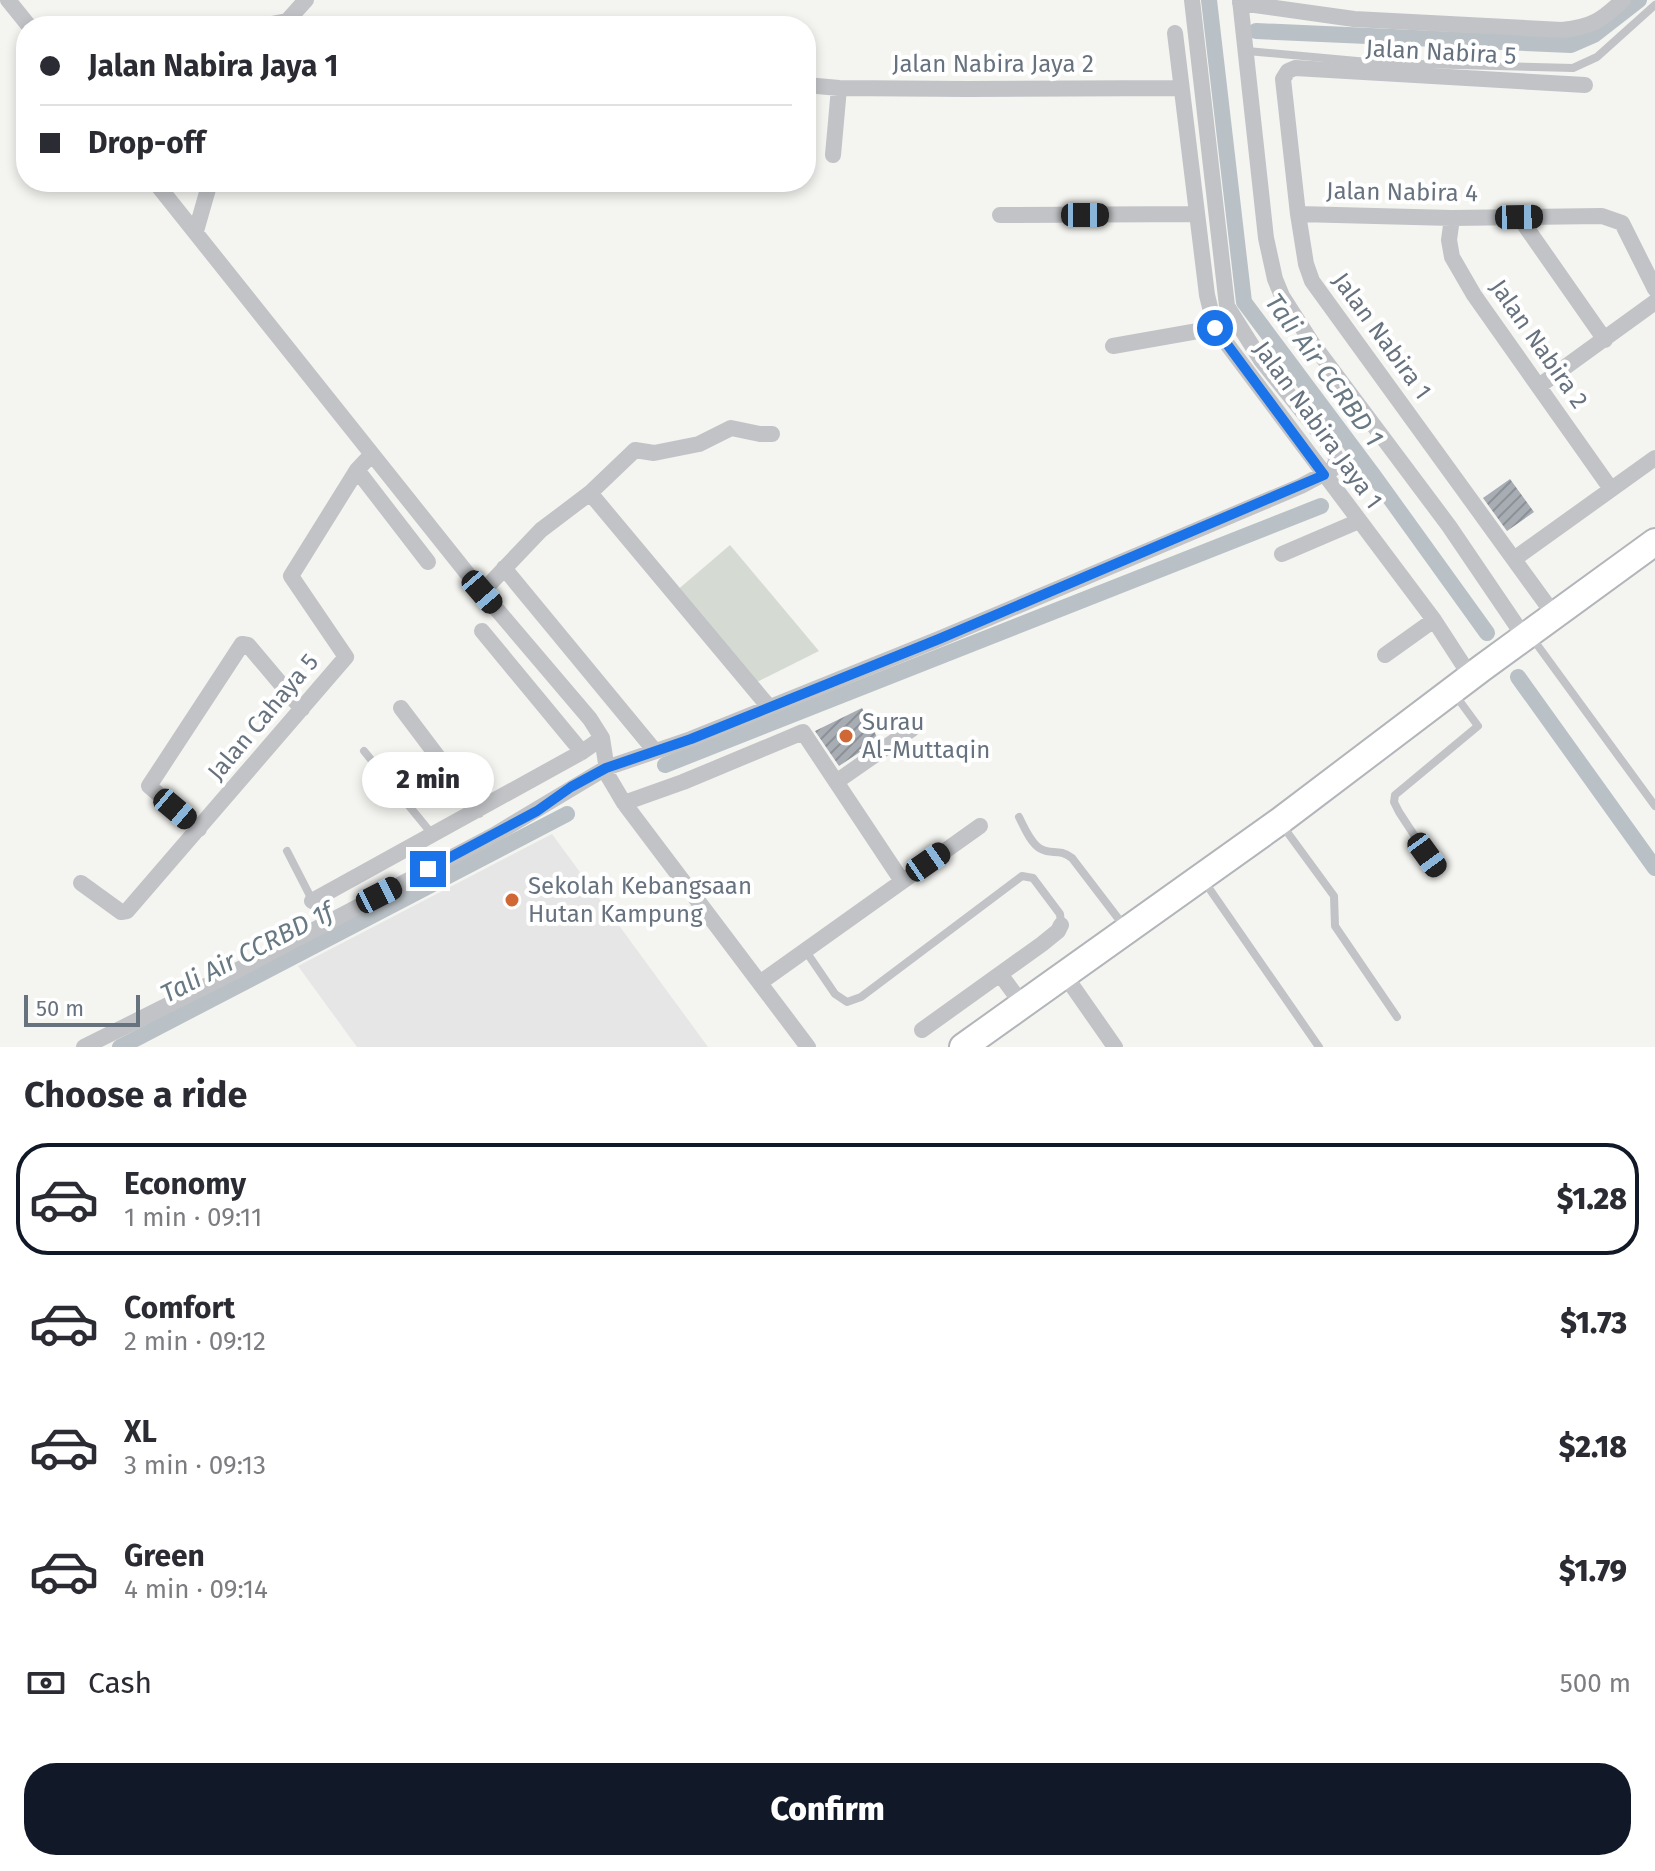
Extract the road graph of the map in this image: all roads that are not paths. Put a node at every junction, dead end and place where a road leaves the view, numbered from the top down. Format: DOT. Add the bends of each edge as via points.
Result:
graph roads {
  1 [pos="8,0"];
  2 [pos="306,0"];
  3 [pos="1192,0"];
  4 [pos="1623,0"];
  5 [pos="1240,1"];
  6 [pos="1655,5"];
  7 [pos="21,16"];
  8 [pos="292,16"];
  9 [pos="1175,33"];
  10 [pos="1247,51"];
  11 [pos="1295,68"];
  12 [pos="1585,85"];
  13 [pos="816,86"];
  14 [pos="839,88"];
  15 [pos="1181,88"];
  16 [pos="833,155"];
  17 [pos="163,192"];
  18 [pos="207,192"];
  19 [pos="1197,214"];
  20 [pos="1298,214"];
  21 [pos="1000,215"];
  22 [pos="1519,217"];
  23 [pos="1452,218"];
  24 [pos="196,231"];
  25 [pos="1655,289"];
  26 [pos="1655,302"];
  27 [pos="1215,328"];
  28 [pos="1605,340"];
  29 [pos="1113,346"];
  30 [pos="1539,386"];
  31 [pos="772,434"];
  32 [pos="372,454"];
  33 [pos="1655,458"];
  34 [pos="357,470"];
  35 [pos="1324,475"];
  36 [pos="1611,489"];
  37 [pos="590,493"];
  38 [pos="1359,521"];
  39 [pos="1655,542"];
  40 [pos="1282,554"];
  41 [pos="1514,559"];
  42 [pos="428,562"];
  43 [pos="504,568"];
  44 [pos="482,592"];
  45 [pos="1555,616"];
  46 [pos="1434,620"];
  47 [pos="482,631"];
  48 [pos="1521,641"];
  49 [pos="1385,655"];
  50 [pos="1469,679"];
  51 [pos="769,707"];
  52 [pos="401,708"];
  53 [pos="302,709"];
  54 [pos="912,729"];
  55 [pos="602,738"];
  56 [pos="364,751"];
  57 [pos="655,751"];
  58 [pos="582,752"];
  59 [pos="606,768"];
  60 [pos="836,782"];
  61 [pos="624,803"];
  62 [pos="1655,806"];
  63 [pos="478,810"];
  64 [pos="1019,817"];
  65 [pos="1280,821"];
  66 [pos="980,826"];
  67 [pos="199,829"];
  68 [pos="433,835"];
  69 [pos="287,851"];
  70 [pos="1437,870"];
  71 [pos="1201,877"];
  72 [pos="902,881"];
  73 [pos="81,883"];
  74 [pos="312,901"];
  75 [pos="324,923"];
  76 [pos="1061,925"];
  77 [pos="1127,930"];
  78 [pos="805,950"];
  79 [pos="1000,974"];
  80 [pos="1064,974"];
  81 [pos="761,982"];
  82 [pos="1022,1004"];
  83 [pos="1397,1017"];
  84 [pos="922,1030"];
  85 [pos="84,1047"];
  86 [pos="808,1047"];
  87 [pos="963,1047"];
  88 [pos="1115,1047"];
  89 [pos="1319,1047"];
  1 -- 7 [label="street"];
  2 -- 8 [label="street"];
  3 -- 35 [label="street" via="1227,306 1261,360 1334,452 1337,464"];
  4 -- 5 [label="street" via="1590,26 1562,30 1354,19"];
  5 -- 10 [label="street"];
  6 -- 10 [label="lane" via="1597,57 1573,68 1379,63"];
  9 -- 15 [label="street, Jalan Nabira Jaya 1"];
  10 -- 48 [label="street" via="1266,238 1282,296 1465,549"];
  11 -- 12 [label="street, Jalan Nabira 5"];
  11 -- 20 [label="street, Jalan Nabira 1" via="1283,79"];
  13 -- 14 [label="street, Jalan Nabira Jaya 2"];
  14 -- 15 [label="street, Jalan Nabira Jaya 2"];
  14 -- 16 [label="street"];
  15 -- 19 [label="street, Jalan Nabira Jaya 1"];
  17 -- 24 [label="street"];
  18 -- 24 [label="street"];
  19 -- 21 [label="street"];
  19 -- 27 [label="street, Jalan Nabira Jaya 1"];
  20 -- 23 [label="street, Jalan Nabira 4"];
  20 -- 41 [label="street, Jalan Nabira 1" via="1312,281"];
  22 -- 23 [label="street, Jalan Nabira 4"];
  22 -- 25 [label="street, Jalan Nabira 4" via="1613,218 1622,223"];
  22 -- 28 [label="street"];
  23 -- 30 [label="street, Jalan Nabira 2" via="1452,257"];
  24 -- 32 [label="street"];
  26 -- 28 [label="street"];
  27 -- 29 [label="street"];
  27 -- 35 [label="street, Jalan Nabira Jaya 1"];
  28 -- 30 [label="street"];
  30 -- 36 [label="street, Jalan Nabira 2"];
  31 -- 37 [label="street" via="731,428 699,444 654,453 635,450"];
  32 -- 34 [label="street"];
  32 -- 44 [label="street"];
  33 -- 36 [label="street"];
  34 -- 42 [label="street"];
  34 -- 53 [label="street, Jalan Cahaya 5" via="291,576 346,657"];
  35 -- 38 [label="street, Jalan Nabira Jaya 1"];
  35 -- 51 [label="street"];
  36 -- 41 [label="street"];
  37 -- 43 [label="street" via="541,530"];
  37 -- 51 [label="street"];
  38 -- 40 [label="street"];
  38 -- 46 [label="street, Jalan Nabira Jaya 1"];
  39 -- 45 [label="main road"];
  41 -- 45 [label="street, Jalan Nabira 1"];
  43 -- 44 [label="street"];
  43 -- 57 [label="street"];
  44 -- 55 [label="street"];
  45 -- 48 [label="main road"];
  46 -- 49 [label="street"];
  46 -- 50 [label="street, Jalan Nabira Jaya 1"];
  47 -- 58 [label="street"];
  48 -- 50 [label="main road"];
  48 -- 62 [label="lane"];
  50 -- 65 [label="main road"];
  50 -- 70 [label="lane" via="1478,726 1399,790 1394,802"];
  51 -- 57 [label="street"];
  52 -- 63 [label="street"];
  53 -- 67 [label="street, Jalan Cahaya 5"];
  53 -- 67 [label="street" via="242,644 149,786"];
  54 -- 60 [label="street"];
  55 -- 58 [label="street"];
  55 -- 59 [label="street"];
  56 -- 68 [label="lane"];
  57 -- 59 [label="street"];
  58 -- 63 [label="street"];
  59 -- 61 [label="street"];
  59 -- 75 [label="street" via="494,835"];
  60 -- 61 [label="street" via="799,731"];
  60 -- 72 [label="street"];
  61 -- 81 [label="street"];
  63 -- 68 [label="street"];
  64 -- 77 [label="lane" via="1035,844 1072,858"];
  65 -- 71 [label="main road"];
  65 -- 83 [label="lane" via="1334,896 1335,926"];
  66 -- 72 [label="street"];
  67 -- 73 [label="street, Jalan Cahaya 5" via="124,913"];
  68 -- 74 [label="street"];
  69 -- 74 [label="lane"];
  71 -- 77 [label="main road"];
  71 -- 89 [label="lane"];
  72 -- 78 [label="street"];
  74 -- 75 [label="lane"];
  75 -- 85 [label="street"];
  76 -- 78 [label="lane" via="1060,914 1033,878 1022,876 861,997 847,1002 835,994"];
  76 -- 79 [label="street"];
  77 -- 80 [label="main road"];
  78 -- 81 [label="street"];
  79 -- 82 [label="street"];
  79 -- 84 [label="street"];
  80 -- 82 [label="main road"];
  80 -- 88 [label="street"];
  81 -- 86 [label="street"];
  82 -- 87 [label="main road"];
}
